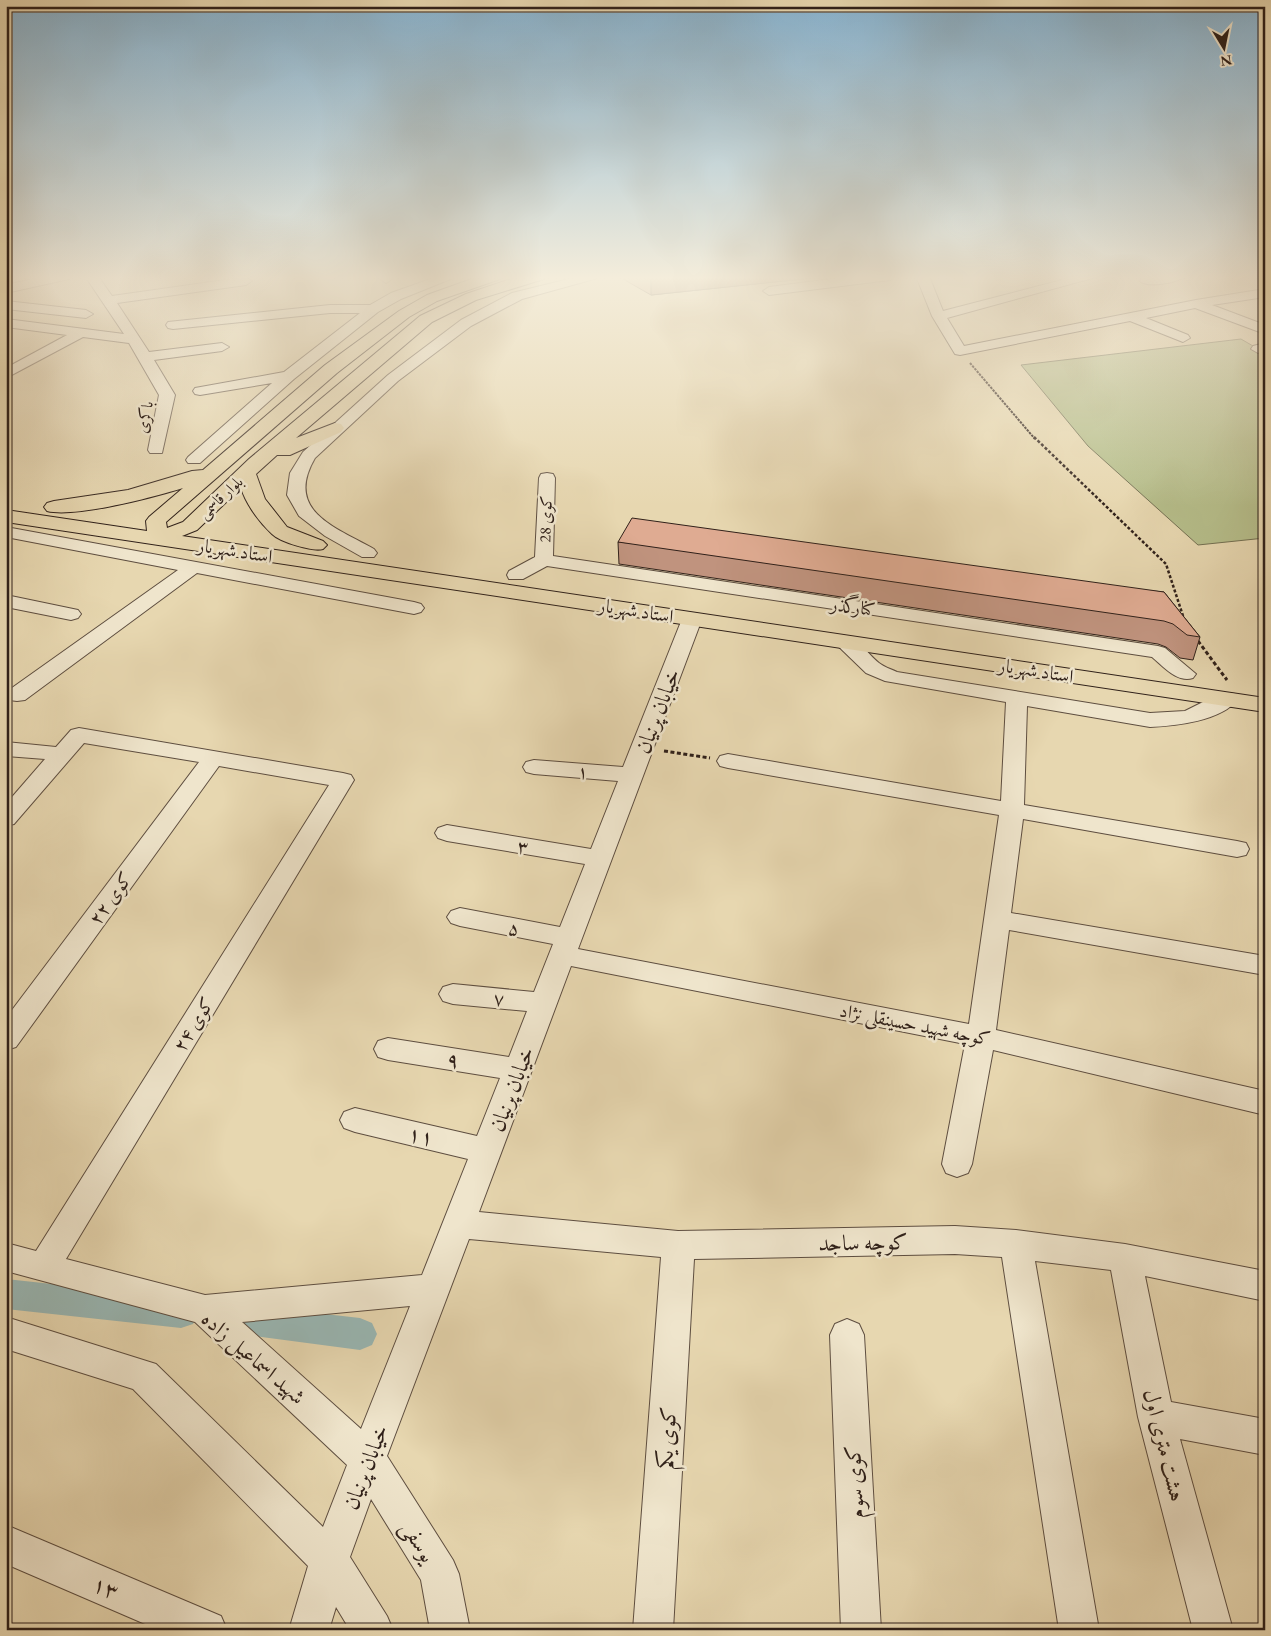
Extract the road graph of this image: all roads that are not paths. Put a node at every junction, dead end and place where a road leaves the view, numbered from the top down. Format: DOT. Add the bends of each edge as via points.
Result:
graph roads {
  1 [pos="45,352"];
  2 [pos="142,352"];
  3 [pos="181,352"];
  4 [pos="320,352"];
  5 [pos="353,352"];
  6 [pos="387,352"];
  7 [pos="427,352"];
  8 [pos="145,357"];
  9 [pos="314,357"];
  10 [pos="331,369"];
  11 [pos="6,374"];
  12 [pos="289,376"];
  13 [pos="200,391"];
  14 [pos="335,428"];
  15 [pos="156,450"];
  16 [pos="194,460"];
  17 [pos="216,468"];
  18 [pos="251,468"];
  19 [pos="547,478"];
  20 [pos="6,499"];
  21 [pos="54,507"];
  22 [pos="6,516"];
  23 [pos="190,526"];
  24 [pos="158,530"];
  25 [pos="6,532"];
  26 [pos="316,545"];
  27 [pos="368,553"];
  28 [pos="544,560"];
  29 [pos="192,568"];
  30 [pos="516,575"];
  31 [pos="6,601"];
  32 [pos="414,608"];
  33 [pos="71,614"];
  34 [pos="692,619"];
  35 [pos="844,641"];
  36 [pos="1186,674"];
  37 [pos="1142,677"];
  38 [pos="1265,686"];
  39 [pos="1227,690"];
  40 [pos="17,694"];
  41 [pos="1017,698"];
  42 [pos="1265,705"];
  43 [pos="6,749"];
  44 [pos="62,754"];
  45 [pos="214,757"];
  46 [pos="728,761"];
  47 [pos="534,766"];
  48 [pos="632,775"];
  49 [pos="1012,810"];
  50 [pos="6,819"];
  51 [pos="447,833"];
  52 [pos="1237,849"];
  53 [pos="600,858"];
  54 [pos="460,918"];
  55 [pos="997,919"];
  56 [pos="566,947"];
  57 [pos="1265,966"];
  58 [pos="453,994"];
  59 [pos="544,1003"];
  60 [pos="980,1037"];
  61 [pos="6,1039"];
  62 [pos="388,1049"];
  63 [pos="518,1070"];
  64 [pos="1265,1103"];
  65 [pos="354,1120"];
  66 [pos="487,1151"];
  67 [pos="957,1164"];
  68 [pos="459,1224"];
  69 [pos="1016,1244"];
  70 [pos="678,1245"];
  71 [pos="6,1257"];
  72 [pos="1125,1258"];
  73 [pos="43,1268"];
  74 [pos="1265,1286"];
  75 [pos="434,1289"];
  76 [pos="205,1310"];
  77 [pos="6,1334"];
  78 [pos="847,1335"];
  79 [pos="1156,1417"];
  80 [pos="1265,1437"];
  81 [pos="368,1459"];
  82 [pos="6,1544"];
  83 [pos="329,1560"];
  84 [pos="207,1630"];
  85 [pos="309,1630"];
  86 [pos="373,1630"];
  87 [pos="450,1630"];
  88 [pos="653,1630"];
  89 [pos="861,1630"];
  90 [pos="1079,1630"];
  91 [pos="1213,1630"];
  1 -- 11 [label="street"];
  2 -- 8 [label="street, باکری"];
  3 -- 8 [label="street"];
  4 -- 9 [label="street"];
  5 -- 10 [label="main road, بلوار قاسمی"];
  6 -- 18 [label="main road, بلوار قاسمی"];
  7 -- 14 [label="street"];
  8 -- 15 [label="street, باکری" via="167,395"];
  9 -- 10 [label="main road"];
  9 -- 12 [label="street"];
  10 -- 17 [label="main road, بلوار قاسمی"];
  12 -- 13 [label="street"];
  12 -- 16 [label="street"];
  14 -- 18 [label="main road"];
  14 -- 27 [label="street" via="309,455 298,473 296,495 308,516"];
  17 -- 21 [label="main road" via="146,493 106,502"];
  17 -- 24 [label="main road, بلوار قاسمی"];
  18 -- 23 [label="main road, بلوار قاسمی"];
  18 -- 26 [label="main road" via="255,500 280,530"];
  19 -- 28 [label="street, کوی 28"];
  20 -- 21 [label="main road, استاد شهریار"];
  21 -- 24 [label="main road, استاد شهریار"];
  22 -- 24 [label="main road, استاد شهریار"];
  23 -- 24 [label="main road, استاد شهریار"];
  23 -- 26 [label="main road, استاد شهریار"];
  24 -- 34 [label="main road, استاد شهریار"];
  25 -- 29 [label="street"];
  26 -- 27 [label="main road, استاد شهریار"];
  27 -- 30 [label="main road, استاد شهریار"];
  28 -- 30 [label="street"];
  28 -- 36 [label="street, کنارگذر" via="1158,652"];
  29 -- 32 [label="street"];
  29 -- 40 [label="street"];
  30 -- 37 [label="main road, استاد شهریار"];
  31 -- 33 [label="street"];
  34 -- 35 [label="main road, استاد شهریار"];
  34 -- 48 [label="street, خیابان پرنیان"];
  35 -- 37 [label="main road, استاد شهریار"];
  35 -- 41 [label="street" via="873,669 892,677"];
  36 -- 37 [label="main road, استاد شهریار"];
  36 -- 39 [label="main road, استاد شهریار"];
  37 -- 39 [label="main road, استاد شهریار"];
  38 -- 39 [label="main road, استاد شهریار"];
  39 -- 41 [label="street" via="1199,715 1180,719 1150,720"];
  39 -- 42 [label="main road, استاد شهریار"];
  41 -- 49 [label="street"];
  43 -- 44 [label="street"];
  44 -- 45 [label="street" via="79,735"];
  44 -- 50 [label="street"];
  45 -- 61 [label="street, کوی ۲۲"];
  45 -- 73 [label="street, کوی ۲۴" via="343,780"];
  46 -- 49 [label="street"];
  47 -- 48 [label="street, ۱"];
  48 -- 53 [label="street, خیابان پرنیان"];
  49 -- 52 [label="street"];
  49 -- 55 [label="street"];
  51 -- 53 [label="street, ۳"];
  53 -- 56 [label="street, خیابان پرنیان"];
  54 -- 56 [label="street, ۵"];
  55 -- 57 [label="street"];
  55 -- 60 [label="street"];
  56 -- 59 [label="street, خیابان پرنیان"];
  56 -- 60 [label="street, کوچه شهید حسینقلی نژاد"];
  58 -- 59 [label="street, ۷"];
  59 -- 63 [label="street, خیابان پرنیان"];
  60 -- 64 [label="street, کوچه شهید حسینقلی نژاد"];
  60 -- 67 [label="street"];
  62 -- 63 [label="street, ۹"];
  63 -- 66 [label="street, خیابان پرنیان"];
  65 -- 66 [label="street, ۱۱"];
  66 -- 68 [label="street, خیابان پرنیان"];
  68 -- 70 [label="street, کوچه ساجد"];
  68 -- 75 [label="street, خیابان پرنیان"];
  69 -- 70 [label="street, کوچه ساجد" via="954,1240"];
  69 -- 72 [label="street, کوچه ساجد"];
  69 -- 90 [label="street"];
  70 -- 88 [label="street, کوی یکم"];
  71 -- 73 [label="street, شهید اسماعیل زاده"];
  72 -- 74 [label="street, کوچه ساجد"];
  72 -- 79 [label="street, هشت متری اول"];
  73 -- 76 [label="street, شهید اسماعیل زاده"];
  75 -- 76 [label="street"];
  75 -- 81 [label="street, خیابان پرنیان"];
  76 -- 81 [label="street, شهید اسماعیل زاده"];
  77 -- 83 [label="street" via="144,1376"];
  78 -- 89 [label="street, کوی سوم"];
  79 -- 80 [label="street"];
  79 -- 91 [label="street, هشت متری اول"];
  81 -- 83 [label="street, خیابان پرنیان"];
  81 -- 87 [label="street, یوسفی" via="439,1574"];
  82 -- 84 [label="street, ۱۳"];
  83 -- 85 [label="street, خیابان پرنیان"];
  83 -- 86 [label="street"];
}
